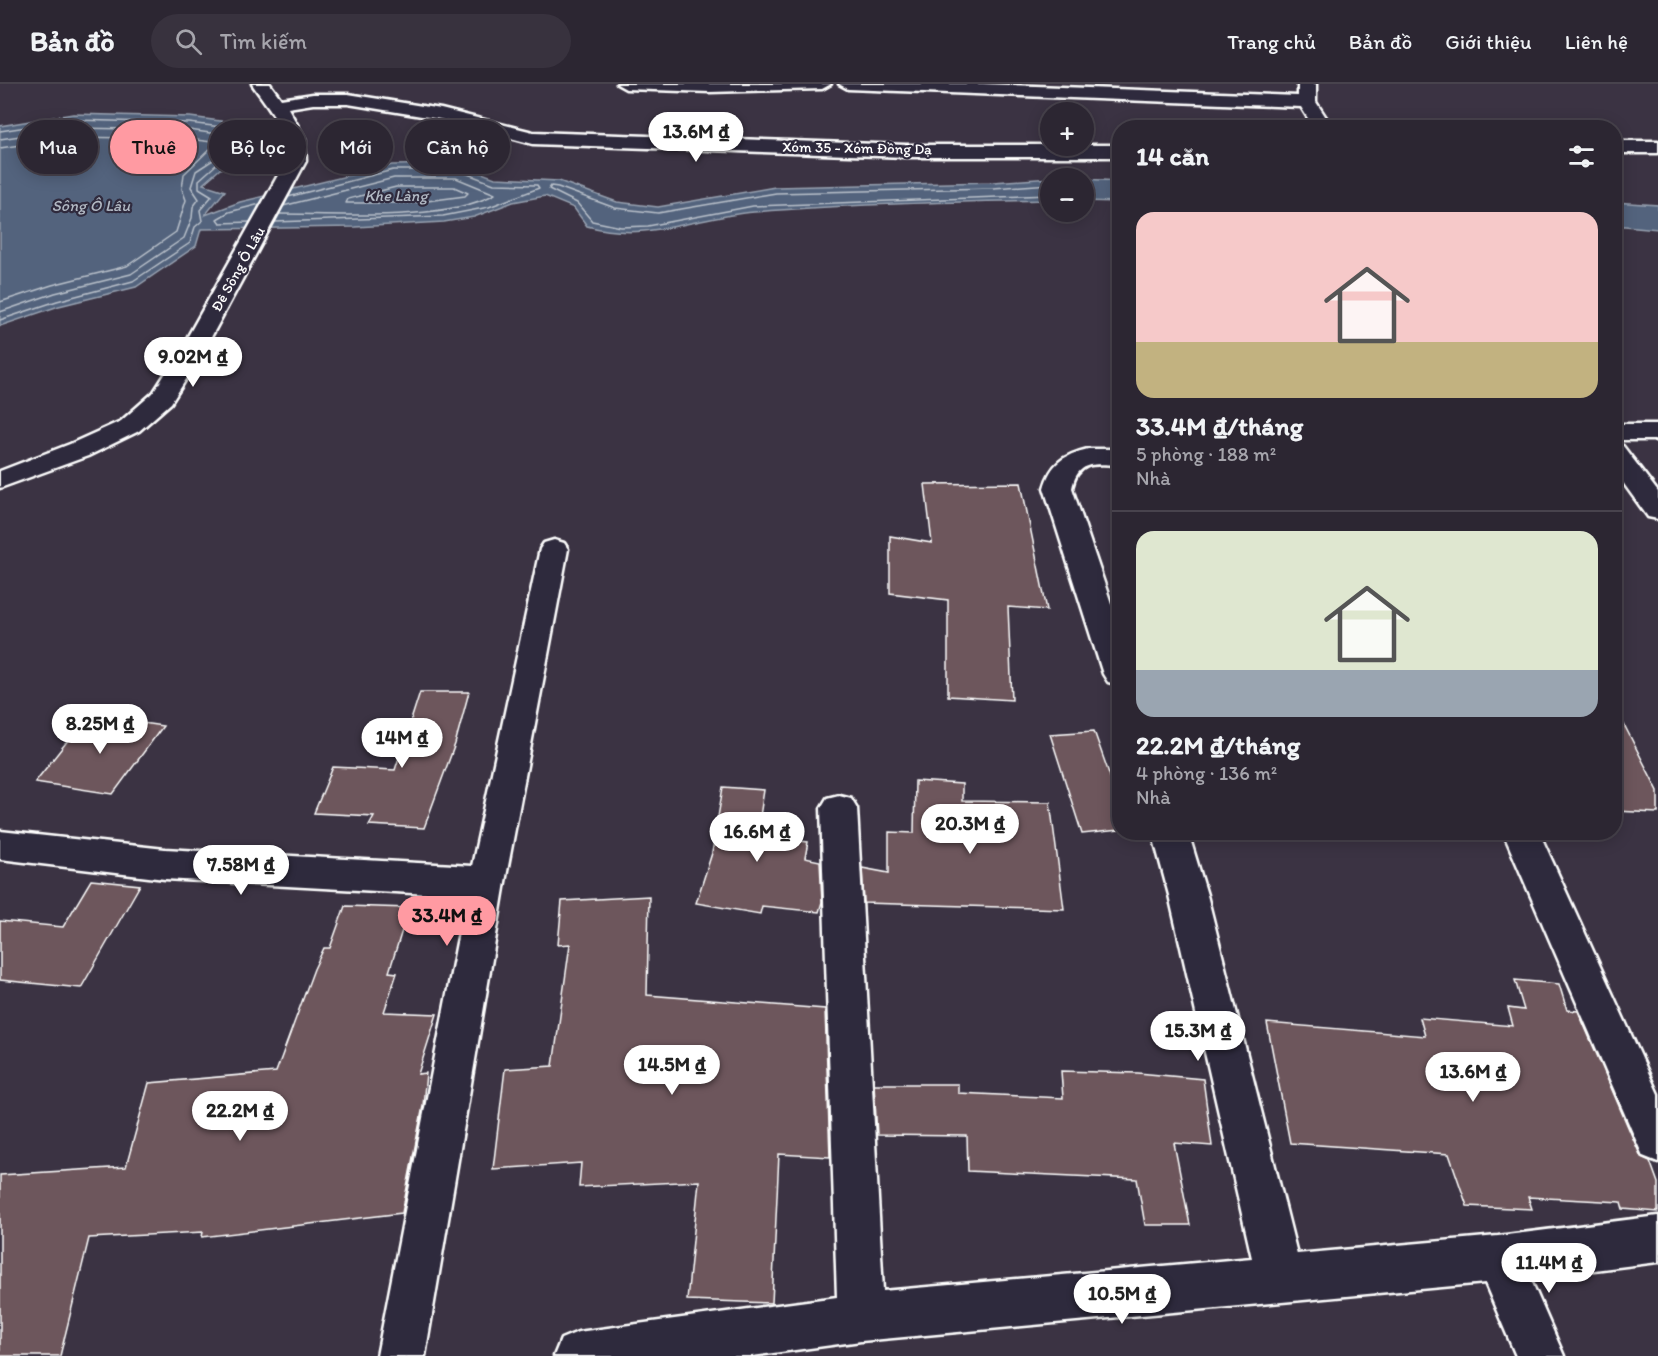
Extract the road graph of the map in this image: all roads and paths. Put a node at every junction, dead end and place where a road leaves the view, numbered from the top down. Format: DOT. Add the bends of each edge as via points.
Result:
graph roads {
  1 [pos="261,84"];
  2 [pos="626,84"];
  3 [pos="822,84"];
  4 [pos="849,84"];
  5 [pos="1307,93"];
  6 [pos="275,105"];
  7 [pos="1320,120"];
  8 [pos="1622,147"];
  9 [pos="1658,147"];
  10 [pos="1112,151"];
  11 [pos="1622,432"];
  12 [pos="1658,432"];
  13 [pos="1112,457"];
  14 [pos="1622,463"];
  15 [pos="0,480"];
  16 [pos="1658,512"];
  17 [pos="554,549"];
  18 [pos="1112,653"];
  19 [pos="839,808"];
  20 [pos="1172,840"];
  21 [pos="1525,840"];
  22 [pos="0,845"];
  23 [pos="487,882"];
  24 [pos="1658,1142"];
  25 [pos="1658,1239"];
  26 [pos="1498,1259"];
  27 [pos="1280,1278"];
  28 [pos="861,1317"];
  29 [pos="401,1356"];
  30 [pos="578,1356"];
  31 [pos="1540,1356"];
  1 -- 6 [label="street, Đê Sông Ô Lâu"];
  2 -- 3 [label="street"];
  4 -- 5 [label="street"];
  5 -- 7 [label="street"];
  6 -- 10 [label="street, Xóm 35 - Xóm Đồng Dạ" via="348,99 441,114 533,138 906,151"];
  6 -- 15 [label="street, Đê Sông Ô Lâu" via="294,131 299,146 296,161 243,261 162,398 130,426"];
  8 -- 9 [label="street"];
  11 -- 12 [label="street"];
  13 -- 18 [label="street" via="1082,458 1068,465 1060,474 1058,488"];
  14 -- 16 [label="street"];
  17 -- 23 [label="street"];
  19 -- 28 [label="street"];
  20 -- 27 [label="street"];
  21 -- 24 [label="street"];
  22 -- 23 [label="street" via="165,864"];
  23 -- 29 [label="street"];
  25 -- 26 [label="street"];
  26 -- 27 [label="street"];
  26 -- 31 [label="street"];
  27 -- 28 [label="street"];
  28 -- 30 [label="street"];
}
